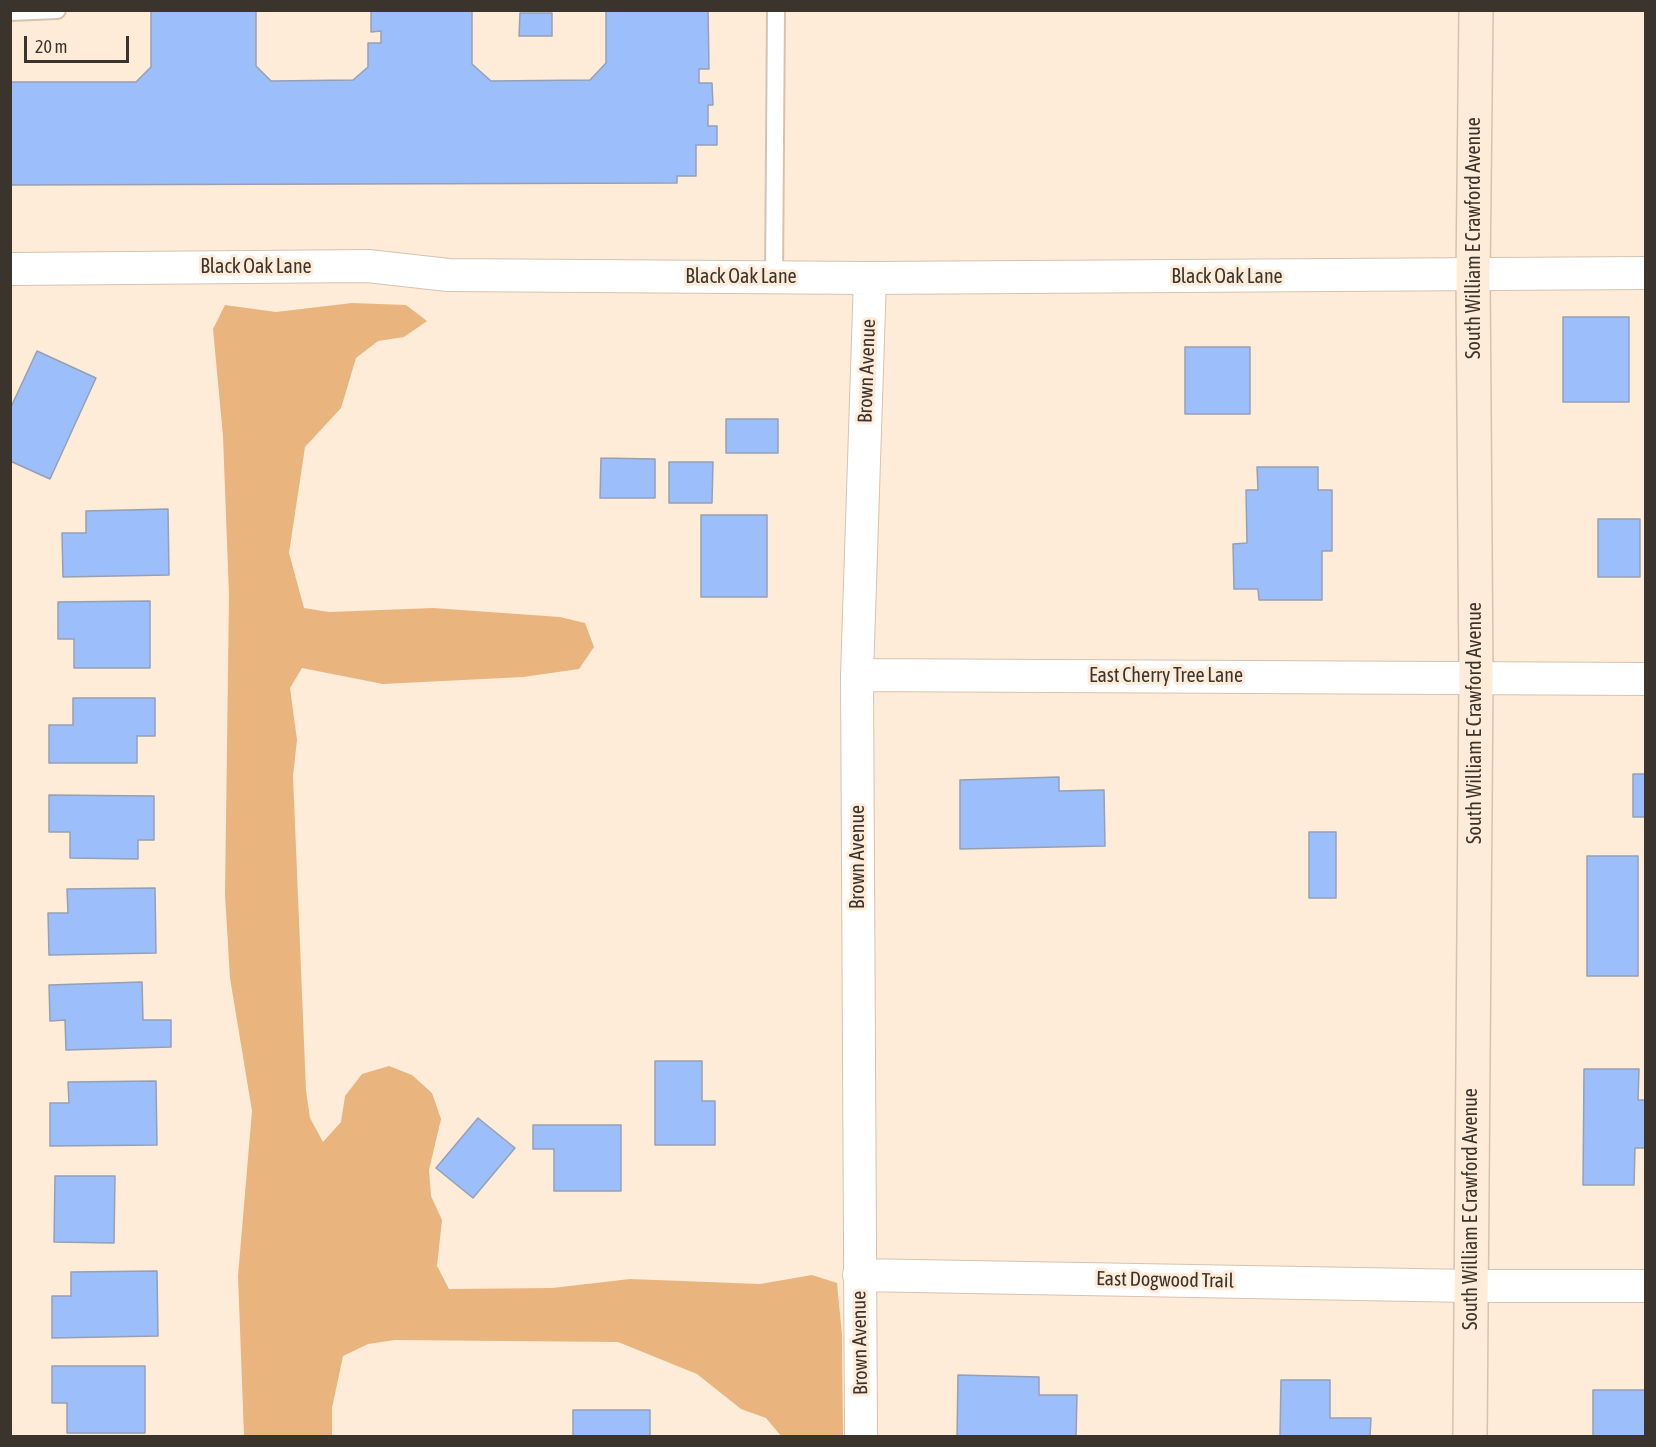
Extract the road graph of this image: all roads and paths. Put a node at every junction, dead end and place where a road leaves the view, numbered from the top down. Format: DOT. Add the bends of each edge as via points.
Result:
graph roads {
  1 [pos="57,10"];
  2 [pos="776,10"];
  3 [pos="1476,10"];
  4 [pos="10,12"];
  5 [pos="10,269"];
  6 [pos="1646,273"];
  7 [pos="1473,276"];
  8 [pos="774,277"];
  9 [pos="870,278"];
  10 [pos="857,675"];
  11 [pos="1476,678"];
  12 [pos="1646,679"];
  13 [pos="859,1275"];
  14 [pos="1470,1286"];
  15 [pos="1646,1286"];
  16 [pos="861,1437"];
  17 [pos="1470,1437"];
  1 -- 4 [label="lane"];
  2 -- 8 [label="lane"];
  3 -- 7 [label="main road, South William E Crawford Avenue"];
  5 -- 8 [label="street, Black Oak Lane" via="368,266 448,275"];
  6 -- 7 [label="street, Black Oak Lane"];
  7 -- 9 [label="street, Black Oak Lane"];
  7 -- 11 [label="main road, South William E Crawford Avenue"];
  8 -- 9 [label="street, Black Oak Lane"];
  9 -- 10 [label="street, Brown Avenue"];
  10 -- 11 [label="street, East Cherry Tree Lane"];
  10 -- 13 [label="street, Brown Avenue"];
  11 -- 12 [label="street, East Cherry Tree Lane"];
  11 -- 14 [label="main road, South William E Crawford Avenue"];
  13 -- 14 [label="street, East Dogwood Trail"];
  13 -- 16 [label="street, Brown Avenue"];
  14 -- 15 [label="street, East Dogwood Trail"];
  14 -- 17 [label="main road, South William E Crawford Avenue"];
}
